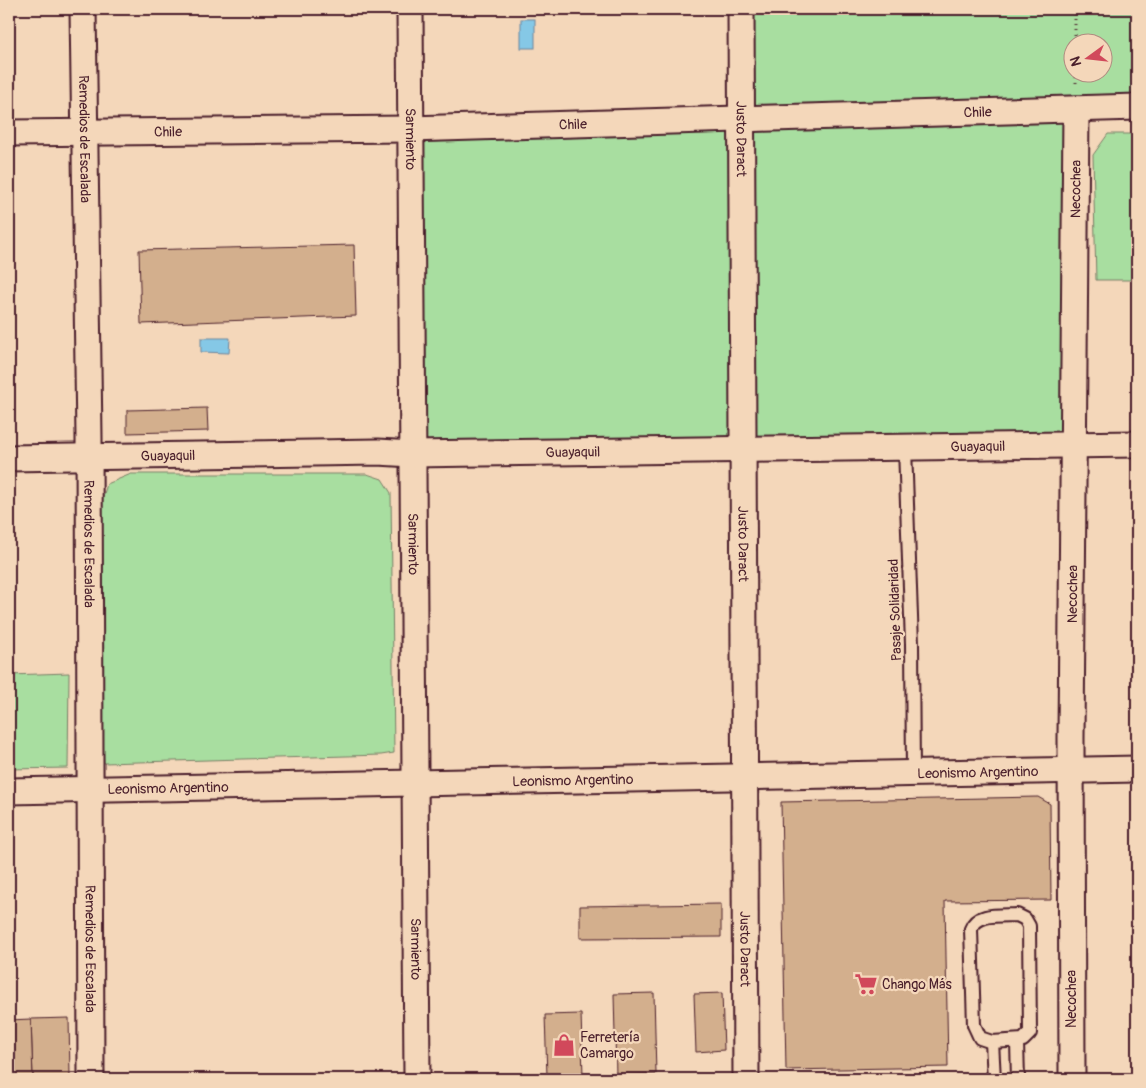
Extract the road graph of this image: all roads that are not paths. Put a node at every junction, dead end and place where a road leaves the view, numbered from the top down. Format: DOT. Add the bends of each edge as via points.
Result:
graph roads {
  1 [pos="83,9"];
  2 [pos="410,9"];
  3 [pos="741,9"];
  4 [pos="1137,107"];
  5 [pos="1076,109"];
  6 [pos="742,119"];
  7 [pos="410,129"];
  8 [pos="9,133"];
  9 [pos="85,133"];
  10 [pos="1072,444"];
  11 [pos="1137,444"];
  12 [pos="905,448"];
  13 [pos="742,450"];
  14 [pos="412,454"];
  15 [pos="9,458"];
  16 [pos="89,458"];
  17 [pos="1137,768"];
  18 [pos="1071,770"];
  19 [pos="913,772"];
  20 [pos="745,775"];
  21 [pos="415,784"];
  22 [pos="88,789"];
  23 [pos="9,792"];
  24 [pos="992,1042"];
  25 [pos="1017,1042"];
  26 [pos="91,1079"];
  27 [pos="417,1079"];
  28 [pos="746,1079"];
  29 [pos="994,1079"];
  30 [pos="1018,1079"];
  31 [pos="1072,1079"];
  1 -- 9 [label="street, Remedios de Escalada"];
  2 -- 7 [label="street, Sarmiento"];
  3 -- 6 [label="street, Justo Daract"];
  4 -- 5 [label="street, Chile"];
  5 -- 6 [label="street, Chile"];
  5 -- 10 [label="street, Necochea"];
  6 -- 7 [label="street, Chile"];
  6 -- 13 [label="street, Justo Daract"];
  7 -- 9 [label="street, Chile"];
  7 -- 14 [label="street, Sarmiento"];
  8 -- 9 [label="street, Chile"];
  9 -- 16 [label="street, Remedios de Escalada"];
  10 -- 11 [label="street, Guayaquil"];
  10 -- 12 [label="street, Guayaquil"];
  10 -- 18 [label="street, Necochea"];
  12 -- 13 [label="street, Guayaquil"];
  12 -- 19 [label="lane, Pasaje Solidaridad"];
  13 -- 14 [label="street, Guayaquil"];
  13 -- 20 [label="street, Justo Daract"];
  14 -- 16 [label="street, Guayaquil" via="368,452"];
  14 -- 21 [label="street, Sarmiento"];
  15 -- 16 [label="street, Guayaquil"];
  16 -- 22 [label="street, Remedios de Escalada"];
  17 -- 18 [label="street, Leonismo Argentino"];
  18 -- 19 [label="street, Leonismo Argentino"];
  18 -- 31 [label="street, Necochea"];
  19 -- 20 [label="street, Leonismo Argentino"];
  20 -- 21 [label="street, Leonismo Argentino"];
  20 -- 28 [label="street, Justo Daract"];
  21 -- 22 [label="street, Leonismo Argentino"];
  21 -- 27 [label="street, Sarmiento"];
  22 -- 23 [label="street, Leonismo Argentino"];
  22 -- 26 [label="street, Remedios de Escalada"];
  24 -- 25 [label="lane"];
  24 -- 25 [label="lane" via="980,1038 974,1025 971,929 985,916 1017,915 1025,918 1029,926 1031,1028 1026,1039"];
  24 -- 29 [label="lane"];
  25 -- 30 [label="lane"];
}
